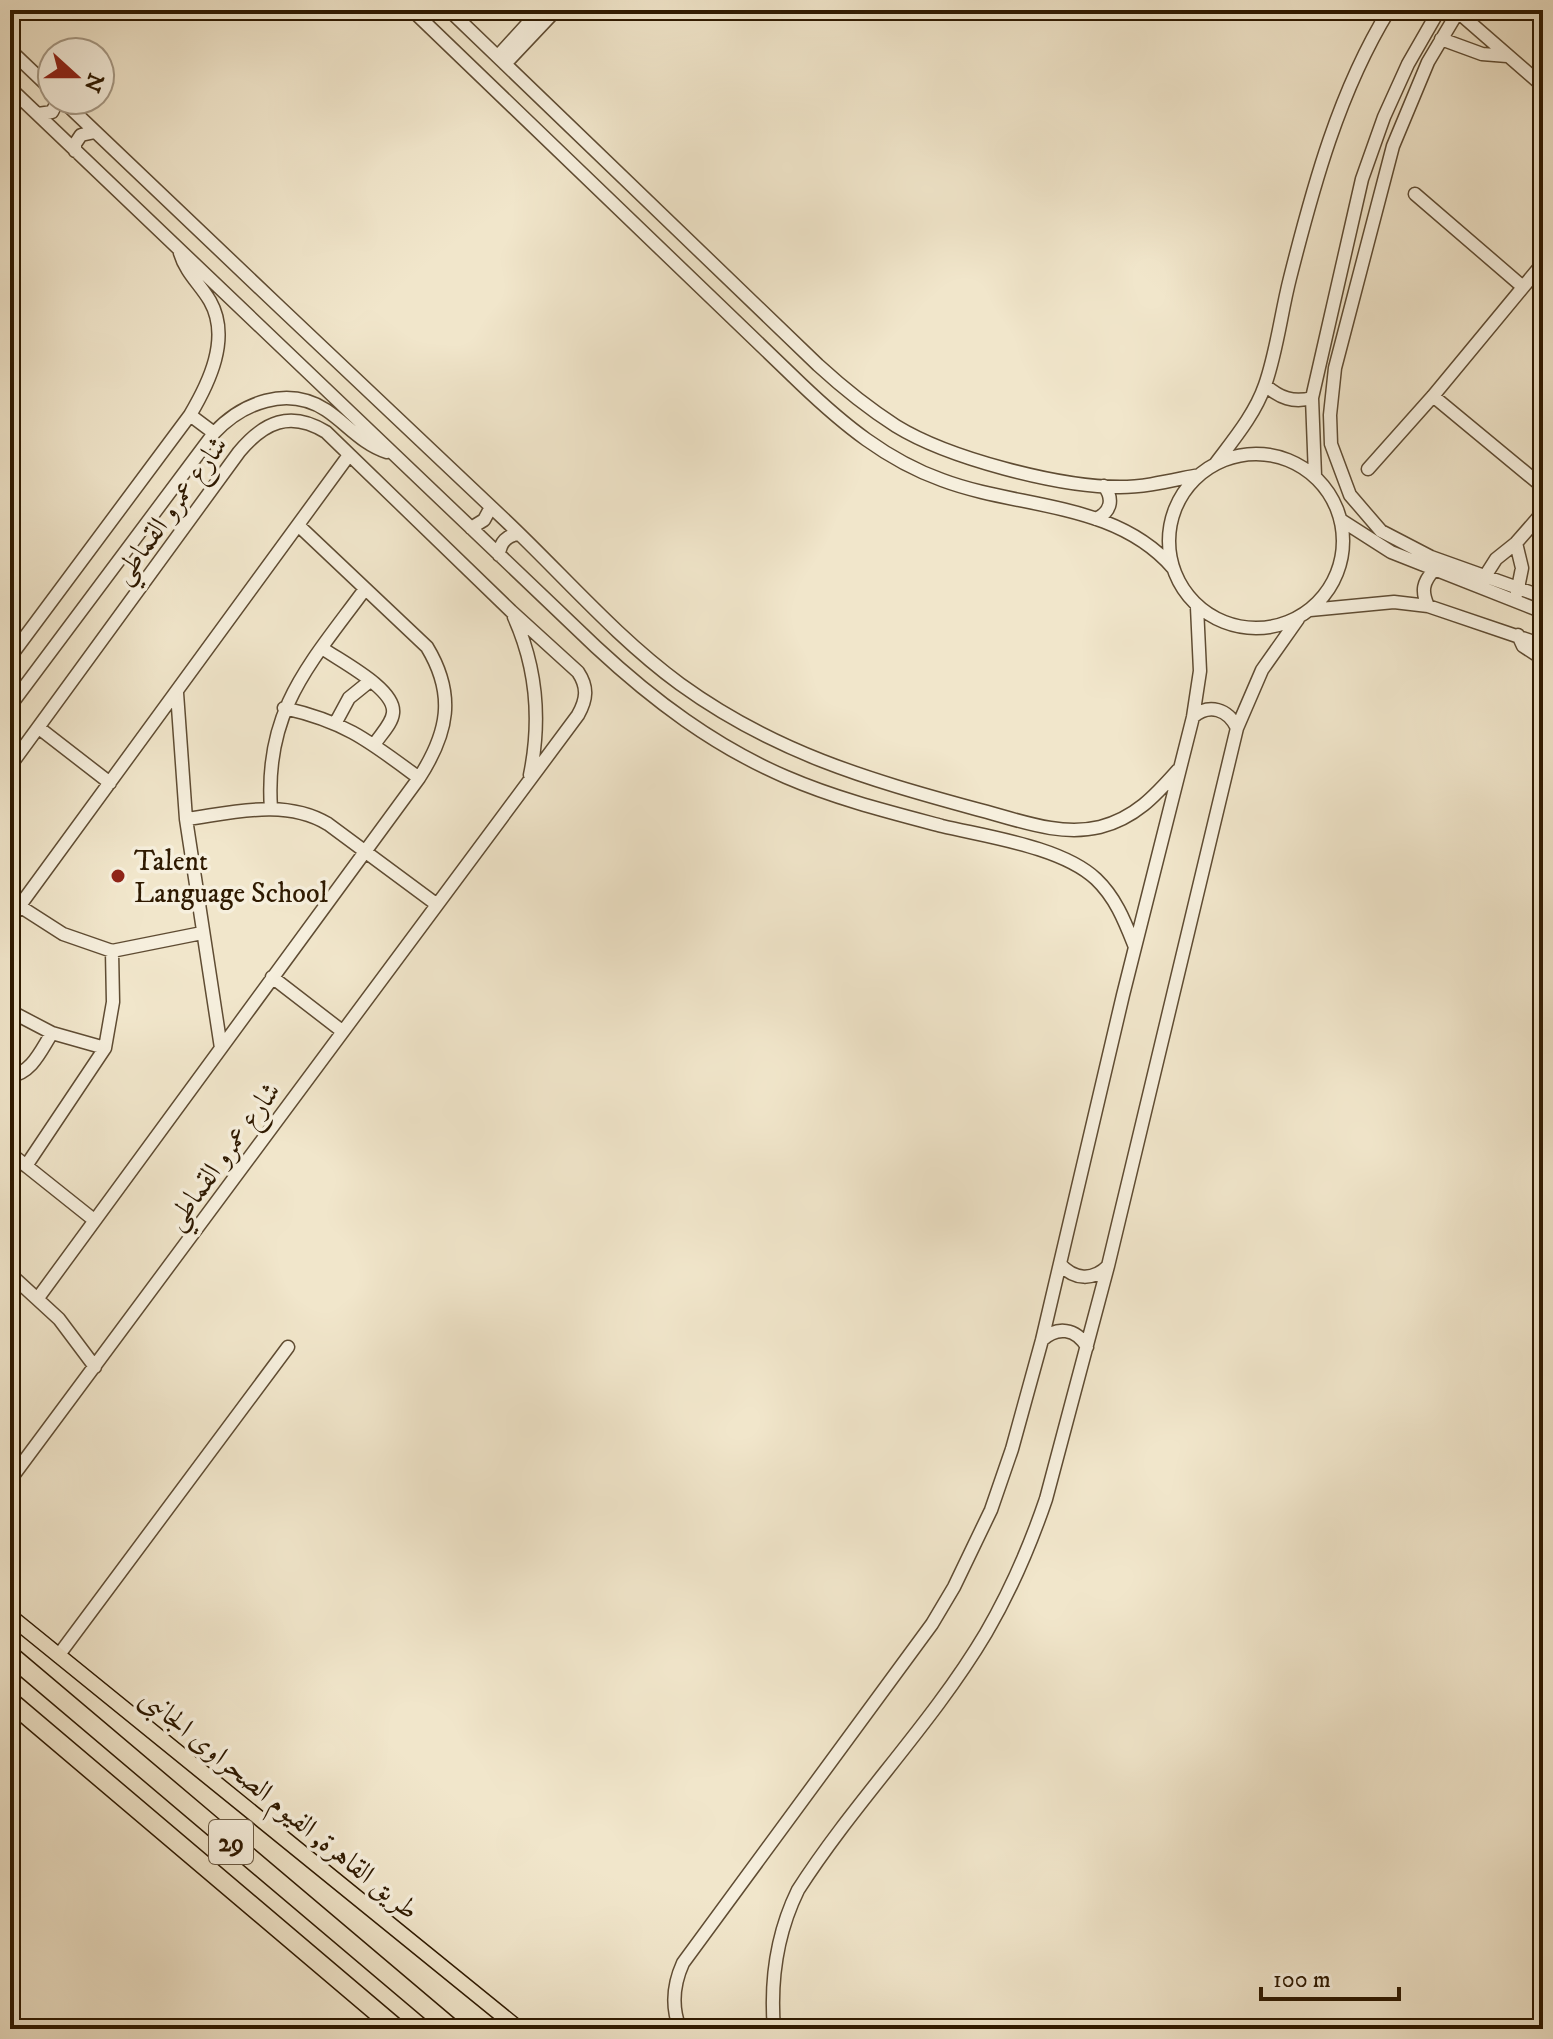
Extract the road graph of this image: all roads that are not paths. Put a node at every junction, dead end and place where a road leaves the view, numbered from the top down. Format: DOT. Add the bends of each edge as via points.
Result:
graph roads {
  1 [pos="412,10"];
  2 [pos="449,10"];
  3 [pos="556,10"];
  4 [pos="1389,10"];
  5 [pos="1439,10"];
  6 [pos="1459,11"];
  7 [pos="539,17"];
  8 [pos="1441,39"];
  9 [pos="10,50"];
  10 [pos="1508,56"];
  11 [pos="502,60"];
  12 [pos="36,75"];
  13 [pos="1543,86"];
  14 [pos="10,88"];
  15 [pos="36,112"];
  16 [pos="40,116"];
  17 [pos="78,116"];
  18 [pos="95,132"];
  19 [pos="75,151"];
  20 [pos="1415,194"];
  21 [pos="652,205"];
  22 [pos="637,226"];
  23 [pos="684,236"];
  24 [pos="179,250"];
  25 [pos="666,255"];
  26 [pos="1543,263"];
  27 [pos="1523,287"];
  28 [pos="1265,385"];
  29 [pos="1433,396"];
  30 [pos="1312,398"];
  31 [pos="190,415"];
  32 [pos="214,433"];
  33 [pos="393,454"];
  34 [pos="349,455"];
  35 [pos="1216,463"];
  36 [pos="1368,469"];
  37 [pos="1199,475"];
  38 [pos="1315,476"];
  39 [pos="1104,486"];
  40 [pos="1543,487"];
  41 [pos="491,507"];
  42 [pos="1543,512"];
  43 [pos="1096,519"];
  44 [pos="1341,520"];
  45 [pos="299,526"];
  46 [pos="471,528"];
  47 [pos="519,534"];
  48 [pos="1516,543"];
  49 [pos="499,555"];
  50 [pos="1173,568"];
  51 [pos="1434,570"];
  52 [pos="1482,581"];
  53 [pos="365,589"];
  54 [pos="1517,594"];
  55 [pos="1543,597"];
  56 [pos="1428,606"];
  57 [pos="1197,607"];
  58 [pos="1310,610"];
  59 [pos="511,611"];
  60 [pos="1543,612"];
  61 [pos="1298,619"];
  62 [pos="1518,635"];
  63 [pos="1543,645"];
  64 [pos="322,648"];
  65 [pos="10,657"];
  66 [pos="1543,659"];
  67 [pos="370,681"];
  68 [pos="177,693"];
  69 [pos="10,706"];
  70 [pos="284,708"];
  71 [pos="1193,717"];
  72 [pos="336,722"];
  73 [pos="39,728"];
  74 [pos="1237,728"];
  75 [pos="374,745"];
  76 [pos="10,766"];
  77 [pos="1180,768"];
  78 [pos="419,778"];
  79 [pos="529,779"];
  80 [pos="110,783"];
  81 [pos="271,809"];
  82 [pos="186,819"];
  83 [pos="1049,828"];
  84 [pos="1043,851"];
  85 [pos="365,852"];
  86 [pos="15,903"];
  87 [pos="436,904"];
  88 [pos="10,919"];
  89 [pos="202,933"];
  90 [pos="1135,947"];
  91 [pos="112,951"];
  92 [pos="272,977"];
  93 [pos="10,1011"];
  94 [pos="342,1031"];
  95 [pos="52,1033"];
  96 [pos="105,1048"];
  97 [pos="221,1048"];
  98 [pos="10,1076"];
  99 [pos="10,1153"];
  100 [pos="26,1166"];
  101 [pos="94,1220"];
  102 [pos="1060,1264"];
  103 [pos="1108,1266"];
  104 [pos="10,1274"];
  105 [pos="38,1298"];
  106 [pos="1042,1340"];
  107 [pos="288,1347"];
  108 [pos="1087,1347"];
  109 [pos="95,1367"];
  110 [pos="10,1480"];
  111 [pos="10,1616"];
  112 [pos="10,1655"];
  113 [pos="58,1656"];
  114 [pos="10,1701"];
  115 [pos="397,2029"];
  116 [pos="452,2029"];
  117 [pos="519,2029"];
  118 [pos="680,2029"];
  119 [pos="774,2029"];
  1 -- 22 [label="street"];
  2 -- 11 [label="street"];
  3 -- 7 [label="street"];
  4 -- 28 [label="street" via="1355,74 1321,163"];
  5 -- 30 [label="street" via="1408,64 1362,179"];
  6 -- 8 [label="street"];
  6 -- 10 [label="street"];
  7 -- 11 [label="street"];
  8 -- 10 [label="street" via="1482,54"];
  8 -- 52 [label="street" via="1393,146 1335,368 1331,444 1350,495 1381,531"];
  9 -- 12 [label="street"];
  10 -- 13 [label="street"];
  11 -- 21 [label="street"];
  14 -- 15 [label="street"];
  16 -- 19 [label="street"];
  17 -- 18 [label="street"];
  18 -- 19 [label="street" via="81,135"];
  18 -- 41 [label="street"];
  19 -- 24 [label="street"];
  20 -- 27 [label="street"];
  21 -- 22 [label="street" via="647,221"];
  21 -- 23 [label="street"];
  22 -- 25 [label="street"];
  23 -- 25 [label="street" via="671,242"];
  23 -- 39 [label="street" via="818,365 896,426 956,454"];
  24 -- 31 [label="street" via="187,271 211,302 219,327 211,372"];
  24 -- 33 [label="street"];
  25 -- 43 [label="street" via="824,406 880,450 939,480"];
  26 -- 27 [label="street"];
  27 -- 29 [label="street"];
  28 -- 30 [label="street" via="1286,399"];
  28 -- 35 [label="street"];
  29 -- 36 [label="street"];
  29 -- 40 [label="street"];
  30 -- 38 [label="street"];
  31 -- 32 [label="street"];
  31 -- 65 [label="street"];
  32 -- 33 [label="street" via="247,406 287,398 324,408 371,446"];
  32 -- 69 [label="street"];
  33 -- 46 [label="street"];
  34 -- 45 [label="street"];
  34 -- 59 [label="street, شارع عمرو القماطي"];
  34 -- 73 [label="street, شارع عمرو القماطي" via="326,432 300,421 272,424 249,440"];
  35 -- 37 [label="street"];
  35 -- 38 [label="street" via="1268,454"];
  37 -- 39 [label="street" via="1140,486"];
  37 -- 50 [label="street" via="1178,502 1169,534"];
  38 -- 44 [label="street"];
  39 -- 43 [label="street" via="1109,507"];
  41 -- 46 [label="street"];
  41 -- 47 [label="street"];
  42 -- 48 [label="street"];
  43 -- 50 [label="street" via="1141,539"];
  44 -- 51 [label="street" via="1391,552"];
  44 -- 58 [label="street" via="1342,553 1332,584"];
  45 -- 53 [label="street"];
  45 -- 68 [label="street"];
  46 -- 49 [label="street"];
  47 -- 49 [label="street" via="506,538"];
  47 -- 83 [label="street" via="636,648 753,730 863,778"];
  48 -- 52 [label="street" via="1496,559"];
  48 -- 54 [label="street" via="1522,568"];
  49 -- 84 [label="street" via="623,672 679,717 734,751 864,806"];
  50 -- 57 [label="street"];
  51 -- 52 [label="street"];
  51 -- 56 [label="street" via="1423,591"];
  52 -- 54 [label="street"];
  53 -- 64 [label="street"];
  53 -- 78 [label="street" via="427,647 443,680 445,719"];
  54 -- 55 [label="street"];
  54 -- 60 [label="street"];
  56 -- 58 [label="street" via="1394,602"];
  56 -- 62 [label="street"];
  57 -- 61 [label="street" via="1244,628 1270,628"];
  57 -- 71 [label="street" via="1200,671"];
  58 -- 61 [label="street"];
  59 -- 79 [label="street, شارع عمرو القماطي" via="535,690"];
  59 -- 79 [label="street, شارع عمرو القماطي" via="578,672 586,693 578,715"];
  61 -- 74 [label="street" via="1262,670"];
  62 -- 63 [label="street"];
  62 -- 66 [label="street" via="1523,646"];
  64 -- 67 [label="street"];
  64 -- 70 [label="street"];
  67 -- 72 [label="street" via="349,698"];
  67 -- 75 [label="street" via="390,696 394,710"];
  68 -- 80 [label="street"];
  68 -- 82 [label="street"];
  70 -- 72 [label="street"];
  70 -- 81 [label="street" via="271,758"];
  71 -- 74 [label="street" via="1218,710"];
  71 -- 77 [label="street"];
  72 -- 75 [label="street"];
  73 -- 76 [label="street, شارع عمرو القماطي"];
  73 -- 80 [label="street"];
  74 -- 103 [label="street"];
  75 -- 78 [label="street"];
  77 -- 83 [label="street" via="1154,797 1123,819 1087,829"];
  77 -- 90 [label="street"];
  78 -- 85 [label="street"];
  79 -- 87 [label="street, شارع عمرو القماطي"];
  80 -- 86 [label="street"];
  81 -- 82 [label="street"];
  81 -- 85 [label="street" via="310,815"];
  82 -- 89 [label="street"];
  83 -- 84 [label="street" via="1053,839"];
  84 -- 90 [label="street" via="1095,878 1120,909"];
  85 -- 87 [label="street"];
  85 -- 92 [label="street"];
  86 -- 88 [label="street"];
  86 -- 91 [label="street" via="63,934"];
  87 -- 94 [label="street, شارع عمرو القماطي"];
  89 -- 91 [label="street"];
  89 -- 97 [label="street"];
  90 -- 102 [label="street"];
  91 -- 96 [label="street" via="113,1002"];
  92 -- 94 [label="street"];
  92 -- 97 [label="street"];
  93 -- 95 [label="street"];
  94 -- 109 [label="street, شارع عمرو القماطي"];
  95 -- 96 [label="street"];
  95 -- 98 [label="street" via="30,1067"];
  96 -- 100 [label="street"];
  97 -- 101 [label="street"];
  99 -- 100 [label="street"];
  100 -- 101 [label="street"];
  101 -- 105 [label="street"];
  102 -- 103 [label="street" via="1080,1277"];
  102 -- 106 [label="street"];
  103 -- 108 [label="street"];
  104 -- 105 [label="street"];
  105 -- 109 [label="street"];
  106 -- 108 [label="street" via="1069,1331"];
  106 -- 118 [label="street" via="1001,1482 954,1587 883,1694 688,1954 674,1992"];
  107 -- 113 [label="street"];
  108 -- 119 [label="street" via="1046,1499 1003,1603 964,1667 809,1873 788,1909 773,1969"];
  109 -- 110 [label="street, شارع عمرو القماطي"];
  111 -- 113 [label="main road, طريق القاهرة, الفيوم الصحراوى الجانبى"];
  112 -- 116 [label="highway, 29"];
  113 -- 117 [label="main road, طريق القاهرة, الفيوم الصحراوى الجانبى"];
  114 -- 115 [label="highway, 29"];
}
